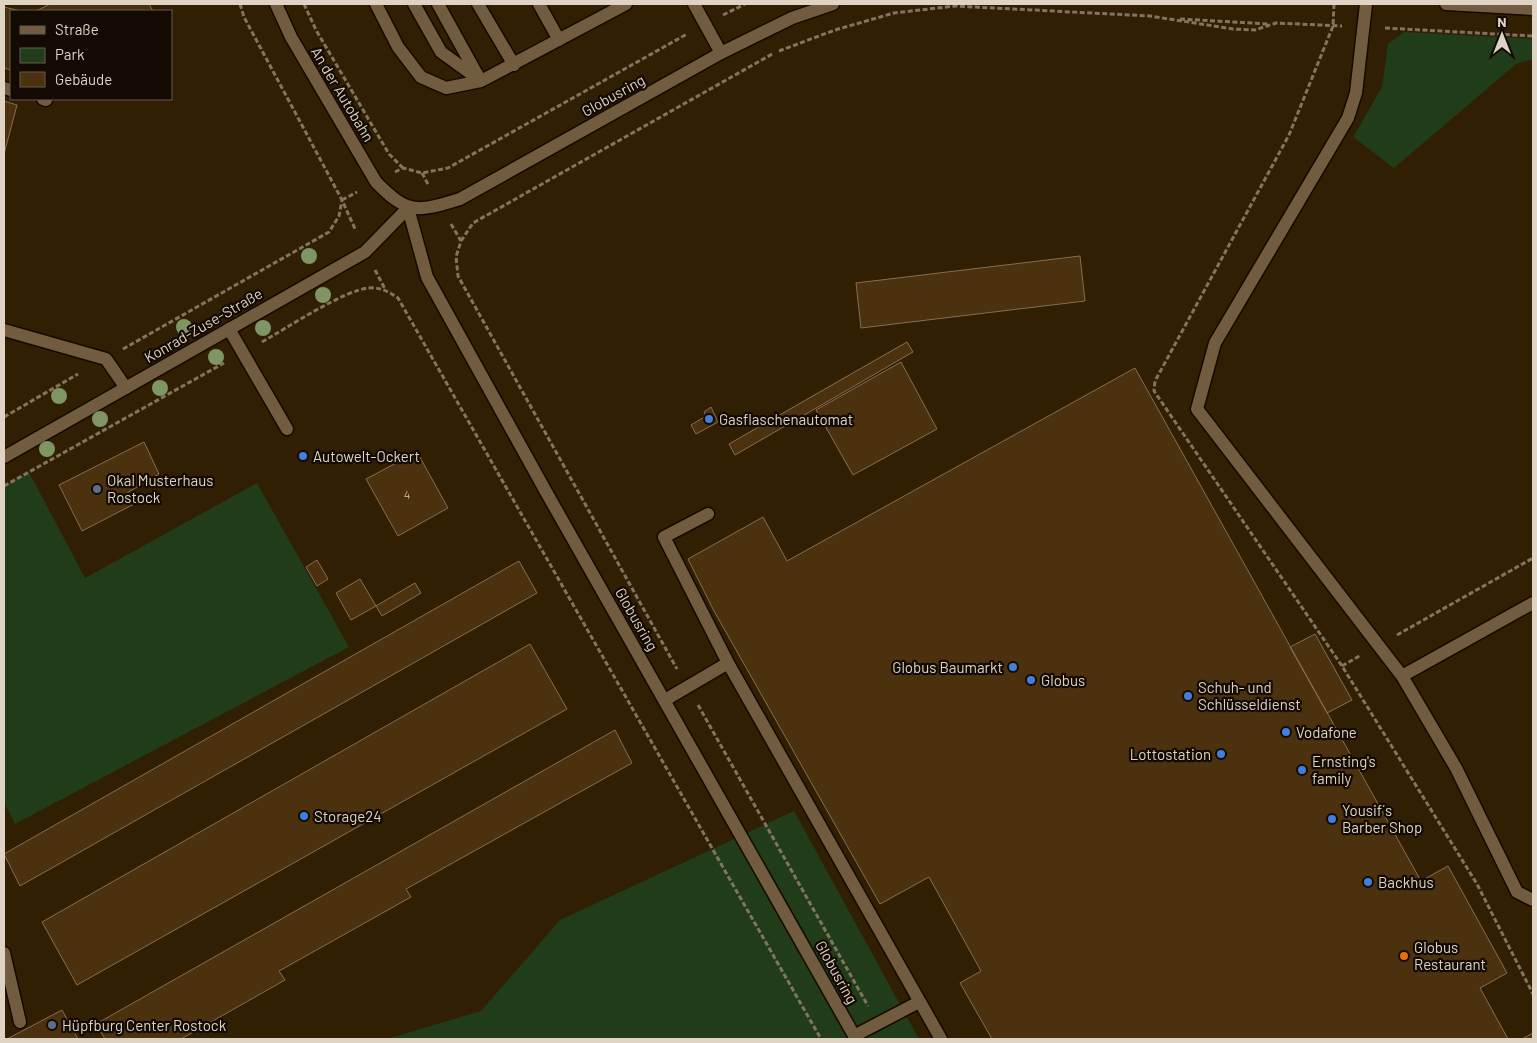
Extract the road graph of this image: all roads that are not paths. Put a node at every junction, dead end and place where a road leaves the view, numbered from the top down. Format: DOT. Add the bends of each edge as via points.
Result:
graph roads {
  1 [pos="276,4"];
  2 [pos="376,4"];
  3 [pos="414,4"];
  4 [pos="438,4"];
  5 [pos="478,4"];
  6 [pos="490,4"];
  7 [pos="539,4"];
  8 [pos="626,4"];
  9 [pos="694,4"];
  10 [pos="833,4"];
  11 [pos="1366,4"];
  12 [pos="1446,4"];
  13 [pos="1533,9"];
  14 [pos="490,22"];
  15 [pos="559,40"];
  16 [pos="721,53"];
  17 [pos="514,65"];
  18 [pos="481,82"];
  19 [pos="408,208"];
  20 [pos="229,329"];
  21 [pos="4,330"];
  22 [pos="126,388"];
  23 [pos="286,429"];
  24 [pos="4,457"];
  25 [pos="708,514"];
  26 [pos="1533,603"];
  27 [pos="728,663"];
  28 [pos="1402,676"];
  29 [pos="665,700"];
  30 [pos="1533,900"];
  31 [pos="4,953"];
  32 [pos="920,1002"];
  33 [pos="20,1022"];
  34 [pos="855,1038"];
  35 [pos="941,1039"];
  1 -- 19 [label="street, An der Autobahn" via="291,38 376,182"];
  2 -- 18 [label="street" via="398,47 421,77 446,88"];
  3 -- 18 [label="street" via="441,52"];
  4 -- 18 [label="street"];
  5 -- 14 [label="street"];
  6 -- 14 [label="street"];
  7 -- 15 [label="street"];
  8 -- 15 [label="street"];
  9 -- 16 [label="street"];
  10 -- 16 [label="street, Globusring" via="792,18"];
  11 -- 28 [label="street" via="1356,93 1348,118 1215,343 1197,409"];
  12 -- 13 [label="street"];
  14 -- 17 [label="street"];
  15 -- 17 [label="street"];
  16 -- 19 [label="street, Globusring" via="460,199 424,209"];
  17 -- 18 [label="street"];
  19 -- 20 [label="street, Konrad-Zuse-Straße" via="365,252"];
  19 -- 29 [label="street, Globusring" via="427,276 544,490"];
  20 -- 22 [label="street, Konrad-Zuse-Straße"];
  20 -- 23 [label="street"];
  21 -- 22 [label="street" via="106,359"];
  22 -- 24 [label="street, Konrad-Zuse-Straße"];
  25 -- 27 [label="street" via="664,537"];
  26 -- 28 [label="street"];
  27 -- 29 [label="street"];
  27 -- 32 [label="street"];
  28 -- 30 [label="street" via="1456,768 1517,892"];
  29 -- 34 [label="street, Globusring"];
  31 -- 33 [label="street"];
  32 -- 34 [label="street"];
  32 -- 35 [label="street"];
}
